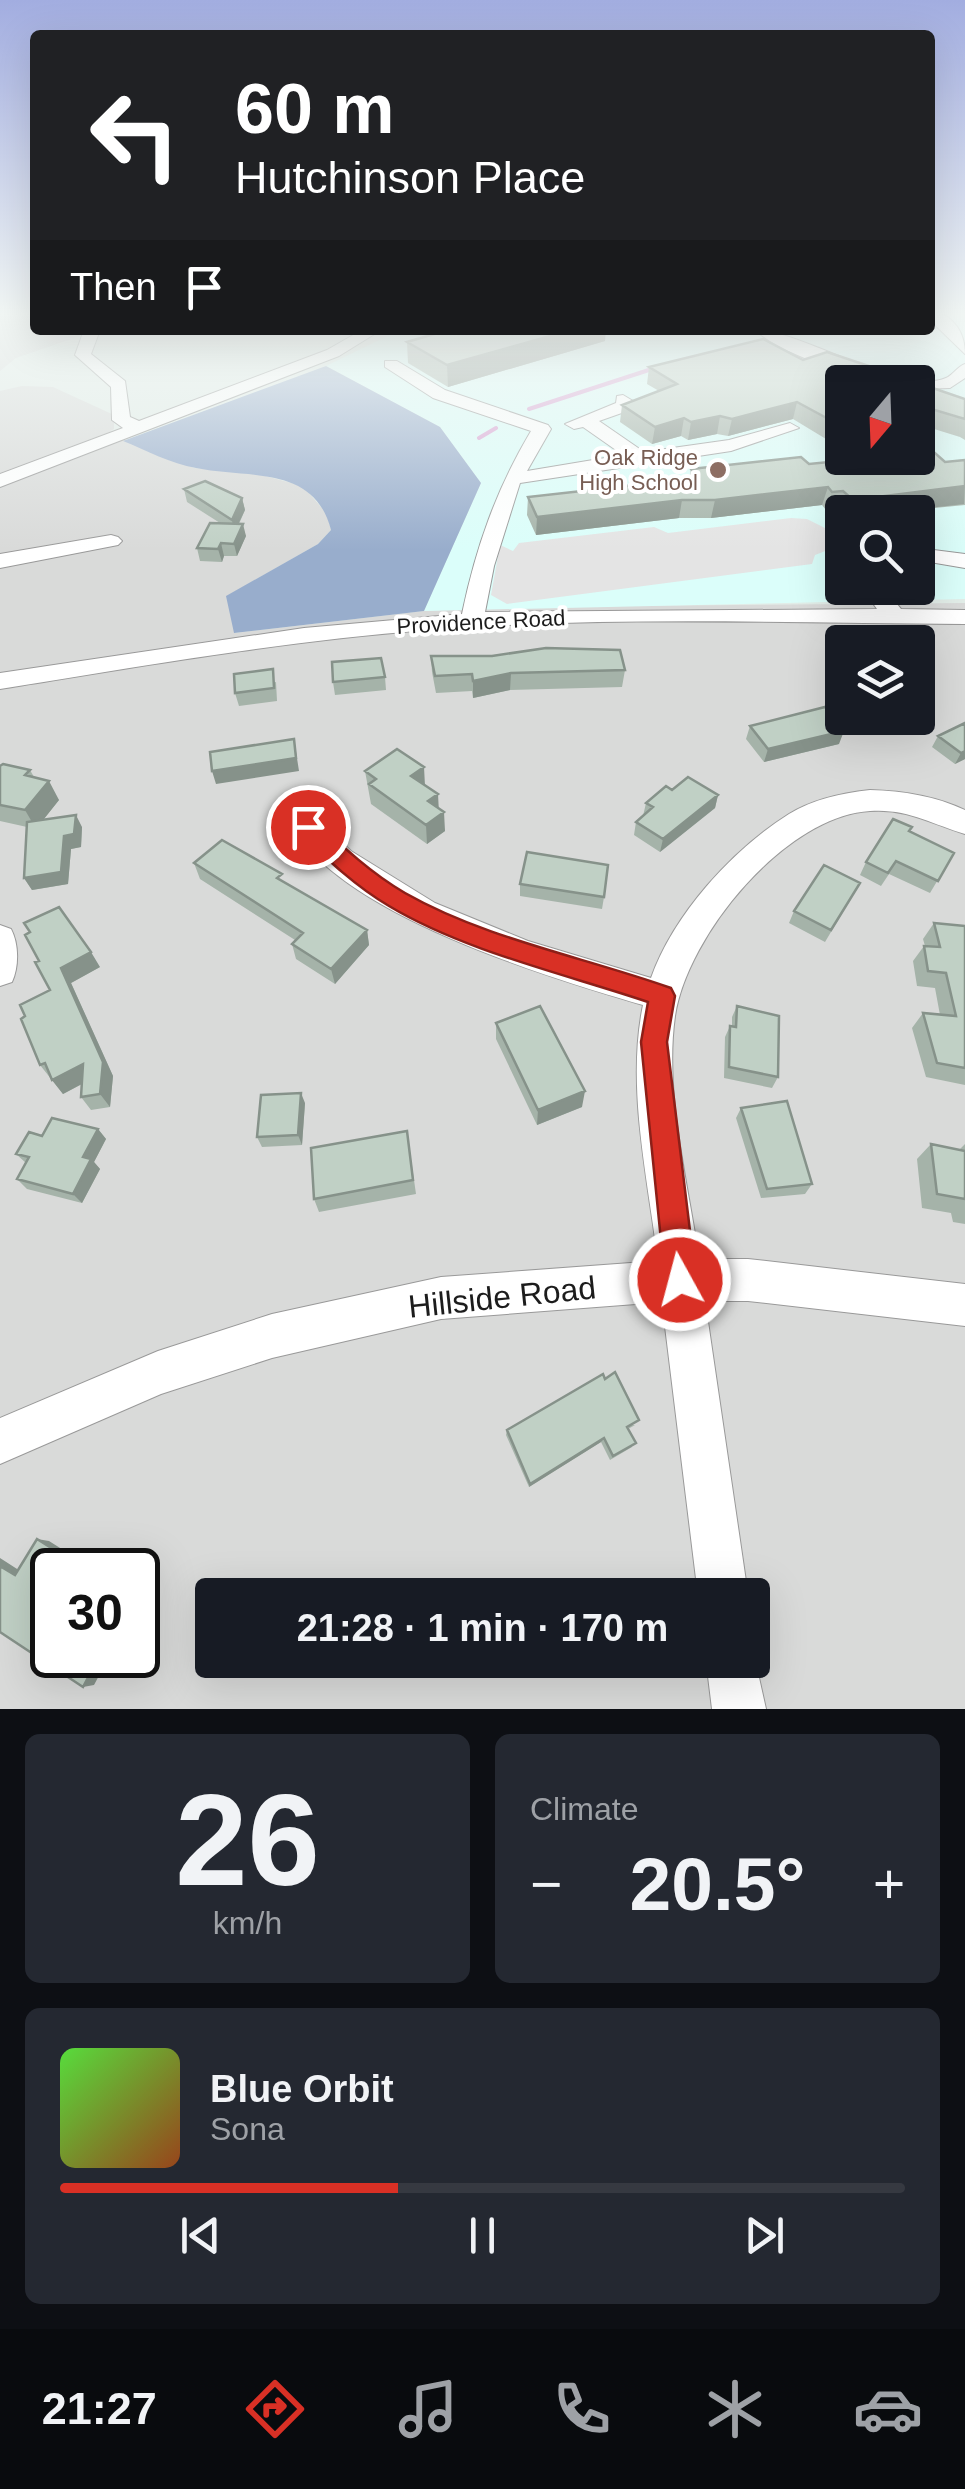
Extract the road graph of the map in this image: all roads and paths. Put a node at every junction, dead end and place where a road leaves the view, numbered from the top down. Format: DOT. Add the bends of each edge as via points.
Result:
graph roads {
  1 [pos="119,391"];
  2 [pos="231,391"];
  3 [pos="434,391"];
  4 [pos="623,400"];
  5 [pos="587,422"];
  6 [pos="136,427"];
  7 [pos="790,428"];
  8 [pos="542,429"];
  9 [pos="640,458"];
  10 [pos="512,479"];
  11 [pos="0,481"];
  12 [pos="111,541"];
  13 [pos="935,557"];
  14 [pos="0,560"];
  15 [pos="965,561"];
  16 [pos="886,605"];
  17 [pos="895,617"];
  18 [pos="965,617"];
  19 [pos="472,620"];
  20 [pos="0,681"];
  21 [pos="965,823"];
  22 [pos="308,827"];
  23 [pos="0,938"];
  24 [pos="0,972"];
  25 [pos="662,996"];
  26 [pos="680,1280"];
  27 [pos="965,1305"];
  28 [pos="0,1440"];
  29 [pos="722,1578"];
  30 [pos="735,1678"];
  31 [pos="739,1709"];
  1 -- 6 [label="street" via="121,420"];
  2 -- 6 [label="street"];
  3 -- 8 [label="street"];
  4 -- 5 [label="street" via="626,405"];
  5 -- 8 [label="street"];
  5 -- 9 [label="street"];
  6 -- 11 [label="street"];
  7 -- 9 [label="street" via="731,445"];
  8 -- 10 [label="street"];
  9 -- 10 [label="street"];
  10 -- 19 [label="street"];
  12 -- 14 [label="street"];
  13 -- 15 [label="street"];
  16 -- 17 [label="street"];
  17 -- 18 [label="street, Providence Road"];
  17 -- 19 [label="street, Providence Road"];
  19 -- 20 [label="street, Providence Road" via="328,632"];
  21 -- 25 [label="street" via="914,804 867,800 838,803 794,824 694,929"];
  22 -- 25 [label="street" via="353,871 400,901 483,937"];
  23 -- 24 [label="street"];
  25 -- 26 [label="street" via="654,1042"];
  26 -- 27 [label="street, Hillside Road" via="748,1280"];
  26 -- 28 [label="street, Hillside Road" via="441,1298 272,1336 158,1373"];
  26 -- 29 [label="street"];
  30 -- 31 [label="street"];
}
